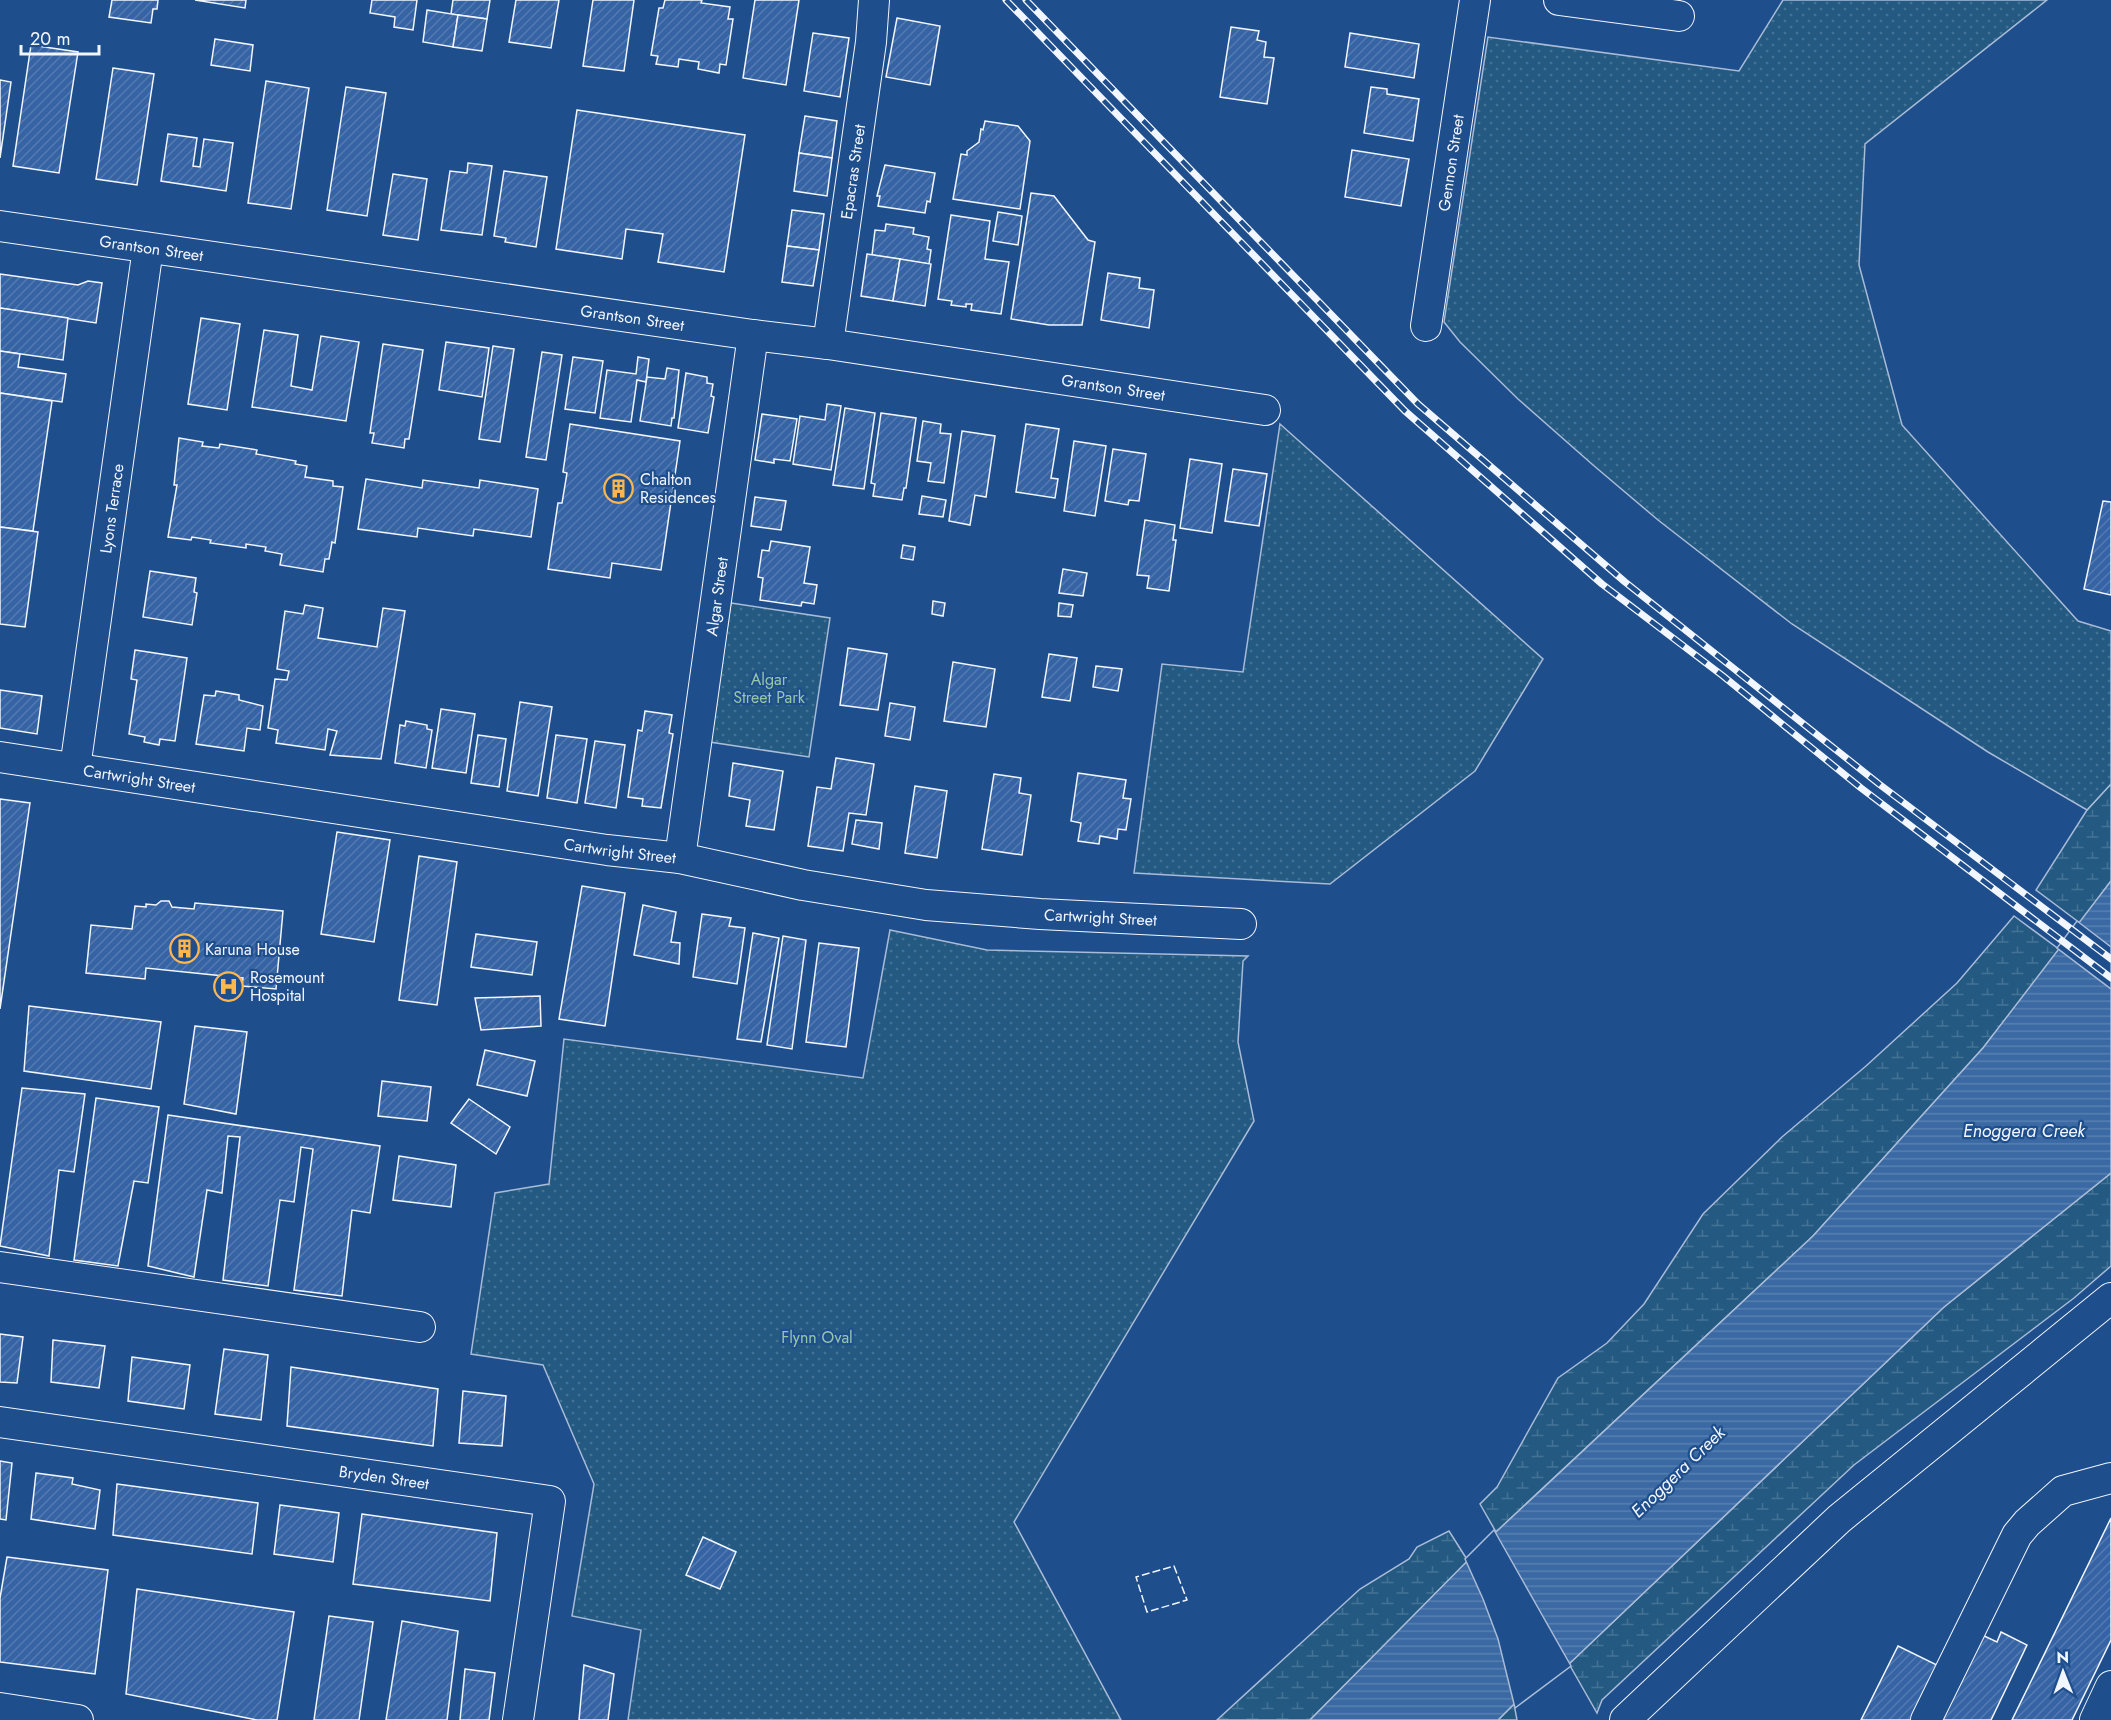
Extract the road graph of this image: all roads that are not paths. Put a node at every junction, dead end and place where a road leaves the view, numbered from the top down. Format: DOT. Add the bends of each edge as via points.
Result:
graph roads {
  1 [pos="874,0"];
  2 [pos="1475,0"];
  3 [pos="1559,0"];
  4 [pos="1679,16"];
  5 [pos="0,226"];
  6 [pos="148,248"];
  7 [pos="1426,326"];
  8 [pos="753,335"];
  9 [pos="828,344"];
  10 [pos="1265,410"];
  11 [pos="0,757"];
  12 [pos="75,768"];
  13 [pos="680,858"];
  14 [pos="1241,924"];
  15 [pos="0,1267"];
  16 [pos="2111,1298"];
  17 [pos="420,1327"];
  18 [pos="0,1422"];
  19 [pos="2111,1478"];
  20 [pos="2111,1686"];
  21 [pos="0,1708"];
  22 [pos="78,1720"];
  23 [pos="518,1720"];
  24 [pos="1625,1720"];
  25 [pos="1926,1720"];
  26 [pos="2095,1720"];
  1 -- 9 [label="street, Epacras Street" via="872,42"];
  2 -- 7 [label="street, Gennon Street"];
  3 -- 4 [label="street"];
  5 -- 6 [label="street, Grantson Street"];
  6 -- 8 [label="street, Grantson Street"];
  6 -- 12 [label="street, Lyons Terrace"];
  8 -- 9 [label="street, Grantson Street"];
  8 -- 13 [label="street, Algar Street"];
  9 -- 10 [label="street, Grantson Street"];
  11 -- 12 [label="street, Cartwright Street"];
  12 -- 13 [label="street, Cartwright Street"];
  13 -- 14 [label="street, Cartwright Street" via="803,885 926,905"];
  15 -- 17 [label="street"];
  16 -- 24 [label="street" via="1839,1519"];
  18 -- 23 [label="street, Bryden Street" via="550,1501"];
  19 -- 25 [label="street" via="2063,1491 2017,1535"];
  20 -- 26 [label="street"];
  21 -- 22 [label="street"];
}
